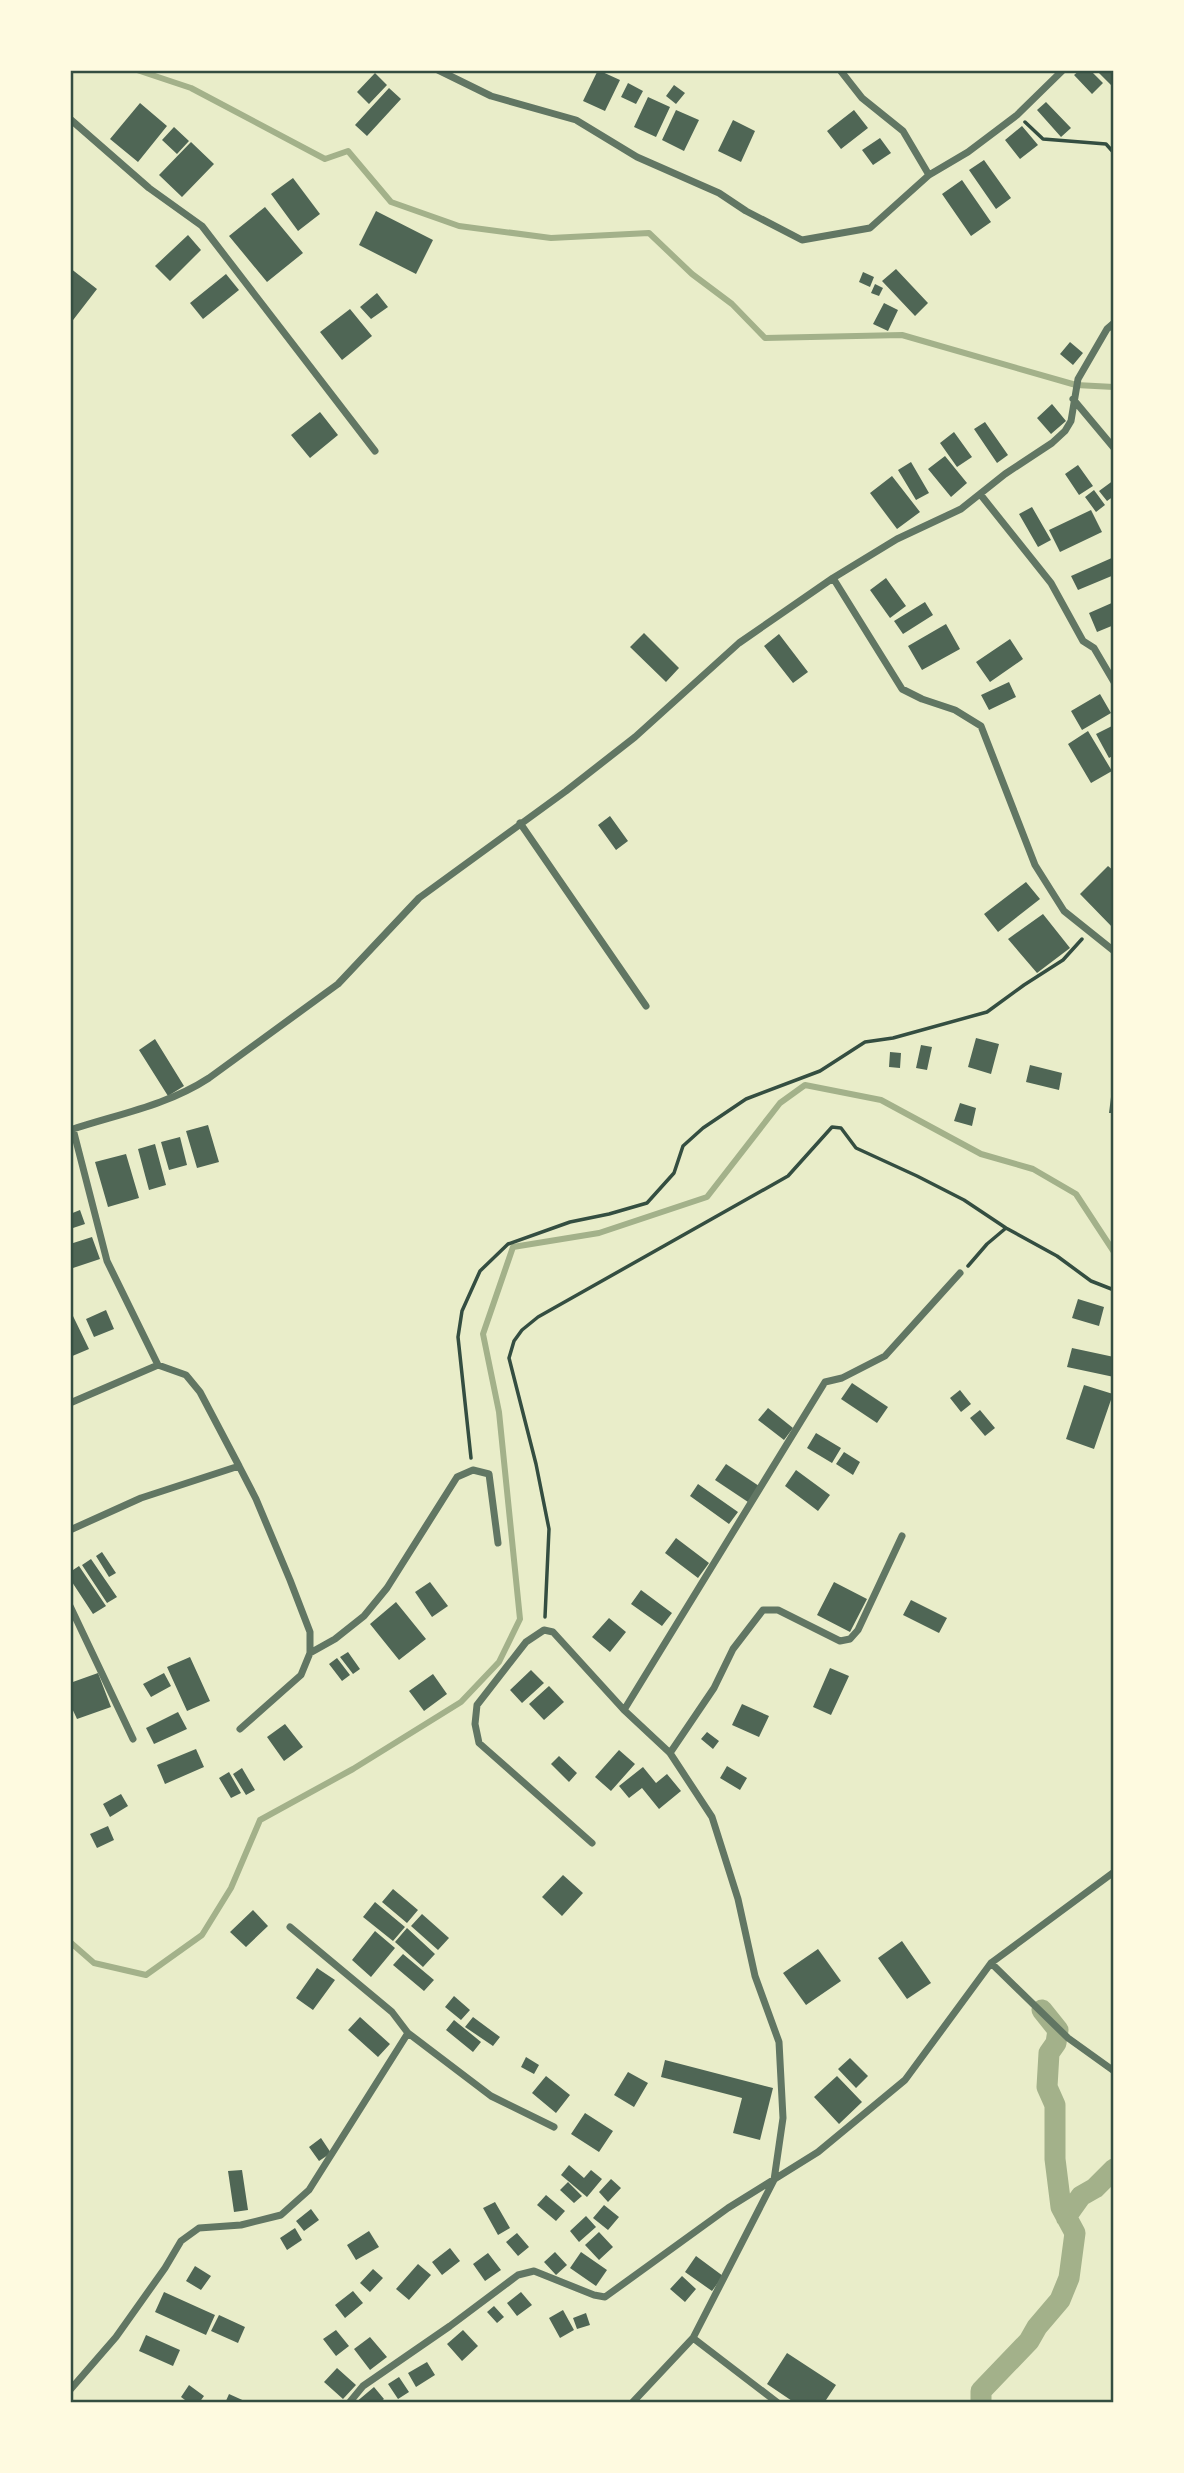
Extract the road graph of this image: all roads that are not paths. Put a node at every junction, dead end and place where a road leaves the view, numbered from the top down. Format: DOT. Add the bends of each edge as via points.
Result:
graph roads {
  1 [pos="438,70"];
  2 [pos="840,70"];
  3 [pos="1063,70"];
  4 [pos="70,119"];
  5 [pos="929,175"];
  6 [pos="1114,323"];
  7 [pos="1073,399"];
  8 [pos="1114,449"];
  9 [pos="375,451"];
  10 [pos="980,494"];
  11 [pos="832,578"];
  12 [pos="1114,682"];
  13 [pos="520,823"];
  14 [pos="1114,951"];
  15 [pos="646,1006"];
  16 [pos="72,1129"];
  17 [pos="960,1273"];
  18 [pos="158,1365"];
  19 [pos="70,1403"];
  20 [pos="239,1466"];
  21 [pos="70,1530"];
  22 [pos="902,1536"];
  23 [pos="498,1543"];
  24 [pos="70,1606"];
  25 [pos="310,1653"];
  26 [pos="624,1710"];
  27 [pos="240,1730"];
  28 [pos="133,1739"];
  29 [pos="670,1753"];
  30 [pos="592,1843"];
  31 [pos="1114,1872"];
  32 [pos="290,1927"];
  33 [pos="991,1964"];
  34 [pos="408,2033"];
  35 [pos="1114,2071"];
  36 [pos="554,2127"];
  37 [pos="774,2180"];
  38 [pos="693,2338"];
  39 [pos="70,2390"];
  40 [pos="349,2403"];
  41 [pos="632,2403"];
  42 [pos="778,2403"];
  1 -- 5 [label="street" via="491,96 576,120 637,157 719,193 802,240 870,228"];
  2 -- 5 [label="street" via="862,99 903,131"];
  3 -- 5 [label="street" via="1017,115"];
  4 -- 9 [label="street" via="149,188 202,226"];
  6 -- 7 [label="street" via="1078,379"];
  7 -- 8 [label="street"];
  7 -- 10 [label="street" via="1065,431"];
  10 -- 11 [label="street" via="961,509 897,539"];
  10 -- 12 [label="street" via="1051,583 1083,641 1094,648"];
  11 -- 13 [label="street" via="739,643 635,737"];
  11 -- 14 [label="street" via="902,689 981,726 1035,864 1063,911"];
  13 -- 15 [label="street"];
  13 -- 16 [label="street" via="419,898 338,985 209,1078 153,1106"];
  16 -- 18 [label="street" via="107,1261"];
  17 -- 26 [label="street" via="885,1356 825,1382"];
  18 -- 19 [label="street"];
  18 -- 20 [label="street" via="186,1375 200,1392"];
  20 -- 21 [label="street" via="141,1498"];
  20 -- 25 [label="street" via="310,1632"];
  22 -- 29 [label="street" via="859,1630 850,1639 840,1641 778,1610 763,1610 733,1649 714,1688"];
  23 -- 25 [label="street" via="489,1474 472,1470 457,1477 387,1588 364,1616"];
  24 -- 28 [label="street"];
  25 -- 27 [label="street" via="301,1675"];
  26 -- 29 [label="street"];
  26 -- 30 [label="street" via="553,1632 544,1630 526,1642 477,1705 479,1743"];
  29 -- 37 [label="street" via="712,1817 738,1899 755,1976 779,2042 783,2118"];
  31 -- 33 [label="street"];
  32 -- 34 [label="street" via="392,2012"];
  33 -- 35 [label="street" via="1068,2038"];
  33 -- 37 [label="street" via="905,2080 818,2152"];
  34 -- 36 [label="street" via="491,2096"];
  34 -- 39 [label="street" via="309,2190 281,2215 241,2225 199,2228 181,2241 116,2337"];
  37 -- 38 [label="street"];
  37 -- 40 [label="street" via="605,2297 534,2271 518,2275 363,2386"];
  38 -- 41 [label="street"];
  38 -- 42 [label="street"];
}
